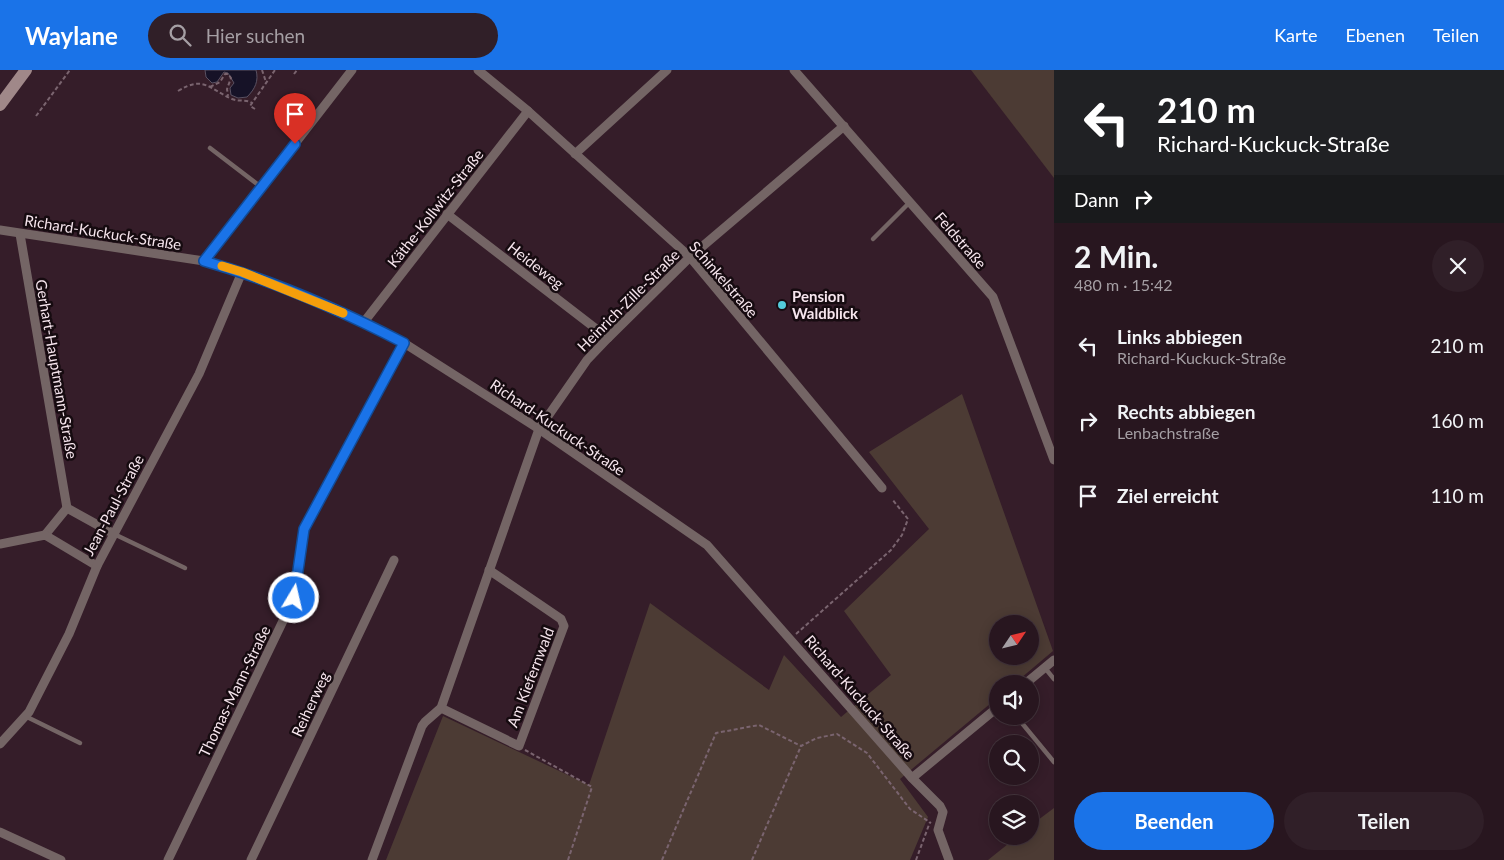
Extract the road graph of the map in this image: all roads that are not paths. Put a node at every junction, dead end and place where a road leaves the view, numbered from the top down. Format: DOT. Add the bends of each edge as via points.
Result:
graph roads {
  1 [pos="26,70"];
  2 [pos="352,70"];
  3 [pos="478,70"];
  4 [pos="667,70"];
  5 [pos="794,70"];
  6 [pos="0,105"];
  7 [pos="528,112"];
  8 [pos="844,126"];
  9 [pos="210,148"];
  10 [pos="575,154"];
  11 [pos="261,187"];
  12 [pos="910,202"];
  13 [pos="447,214"];
  14 [pos="0,230"];
  15 [pos="20,234"];
  16 [pos="873,238"];
  17 [pos="690,257"];
  18 [pos="204,261"];
  19 [pos="242,272"];
  20 [pos="364,322"];
  21 [pos="608,338"];
  22 [pos="404,343"];
  23 [pos="539,429"];
  24 [pos="1054,460"];
  25 [pos="882,488"];
  26 [pos="67,508"];
  27 [pos="114,534"];
  28 [pos="45,535"];
  29 [pos="0,544"];
  30 [pos="394,560"];
  31 [pos="97,566"];
  32 [pos="185,568"];
  33 [pos="489,570"];
  34 [pos="1054,660"];
  35 [pos="1045,668"];
  36 [pos="1036,675"];
  37 [pos="1054,678"];
  38 [pos="441,708"];
  39 [pos="989,714"];
  40 [pos="25,716"];
  41 [pos="1023,725"];
  42 [pos="80,743"];
  43 [pos="0,744"];
  44 [pos="1054,762"];
  45 [pos="912,778"];
  46 [pos="0,832"];
  47 [pos="61,860"];
  48 [pos="168,860"];
  49 [pos="251,860"];
  50 [pos="372,860"];
  51 [pos="949,860"];
  1 -- 6 [label="main road"];
  2 -- 11 [label="street"];
  3 -- 7 [label="street, Schinkelstraße"];
  4 -- 10 [label="street"];
  5 -- 8 [label="street, Feldstraße"];
  7 -- 10 [label="street, Schinkelstraße"];
  7 -- 13 [label="street, Käthe-Kollwitz-Straße"];
  8 -- 12 [label="street, Feldstraße"];
  8 -- 17 [label="street, Heinrich-Zille-Straße"];
  9 -- 11 [label="lane"];
  10 -- 17 [label="street, Schinkelstraße"];
  11 -- 18 [label="street"];
  12 -- 16 [label="lane"];
  12 -- 24 [label="street, Feldstraße" via="993,297"];
  13 -- 20 [label="street, Käthe-Kollwitz-Straße"];
  13 -- 21 [label="street, Heideweg"];
  14 -- 15 [label="street, Richard-Kuckuck-Straße"];
  15 -- 18 [label="street, Richard-Kuckuck-Straße"];
  15 -- 26 [label="street, Gerhart-Hauptmann-Straße"];
  17 -- 21 [label="street, Heinrich-Zille-Straße"];
  17 -- 25 [label="street, Schinkelstraße"];
  18 -- 19 [label="street, Richard-Kuckuck-Straße"];
  19 -- 20 [label="street, Richard-Kuckuck-Straße"];
  19 -- 27 [label="street, Jean-Paul-Straße" via="199,374"];
  20 -- 22 [label="street, Richard-Kuckuck-Straße"];
  21 -- 23 [label="street, Heinrich-Zille-Straße" via="587,360"];
  22 -- 23 [label="street, Richard-Kuckuck-Straße"];
  22 -- 48 [label="street, Thomas-Mann-Straße" via="304,529 294,598"];
  23 -- 33 [label="street"];
  23 -- 45 [label="street, Richard-Kuckuck-Straße" via="707,545"];
  26 -- 27 [label="street"];
  26 -- 28 [label="street"];
  27 -- 31 [label="street, Jean-Paul-Straße"];
  27 -- 32 [label="lane"];
  28 -- 29 [label="street"];
  28 -- 31 [label="street"];
  30 -- 49 [label="street, Reiherweg"];
  31 -- 40 [label="street, Jean-Paul-Straße" via="69,634"];
  33 -- 38 [label="street"];
  33 -- 38 [label="street, Am Kiefernwald" via="561,618 564,626 519,746"];
  34 -- 35 [label="street"];
  35 -- 36 [label="street"];
  35 -- 37 [label="lane"];
  38 -- 50 [label="street" via="422,726"];
  39 -- 45 [label="street"];
  40 -- 42 [label="lane"];
  40 -- 43 [label="street, Jean-Paul-Straße"];
  41 -- 44 [label="lane"];
  45 -- 51 [label="street, Richard-Kuckuck-Straße" via="943,812 938,830"];
  46 -- 47 [label="street"];
}
